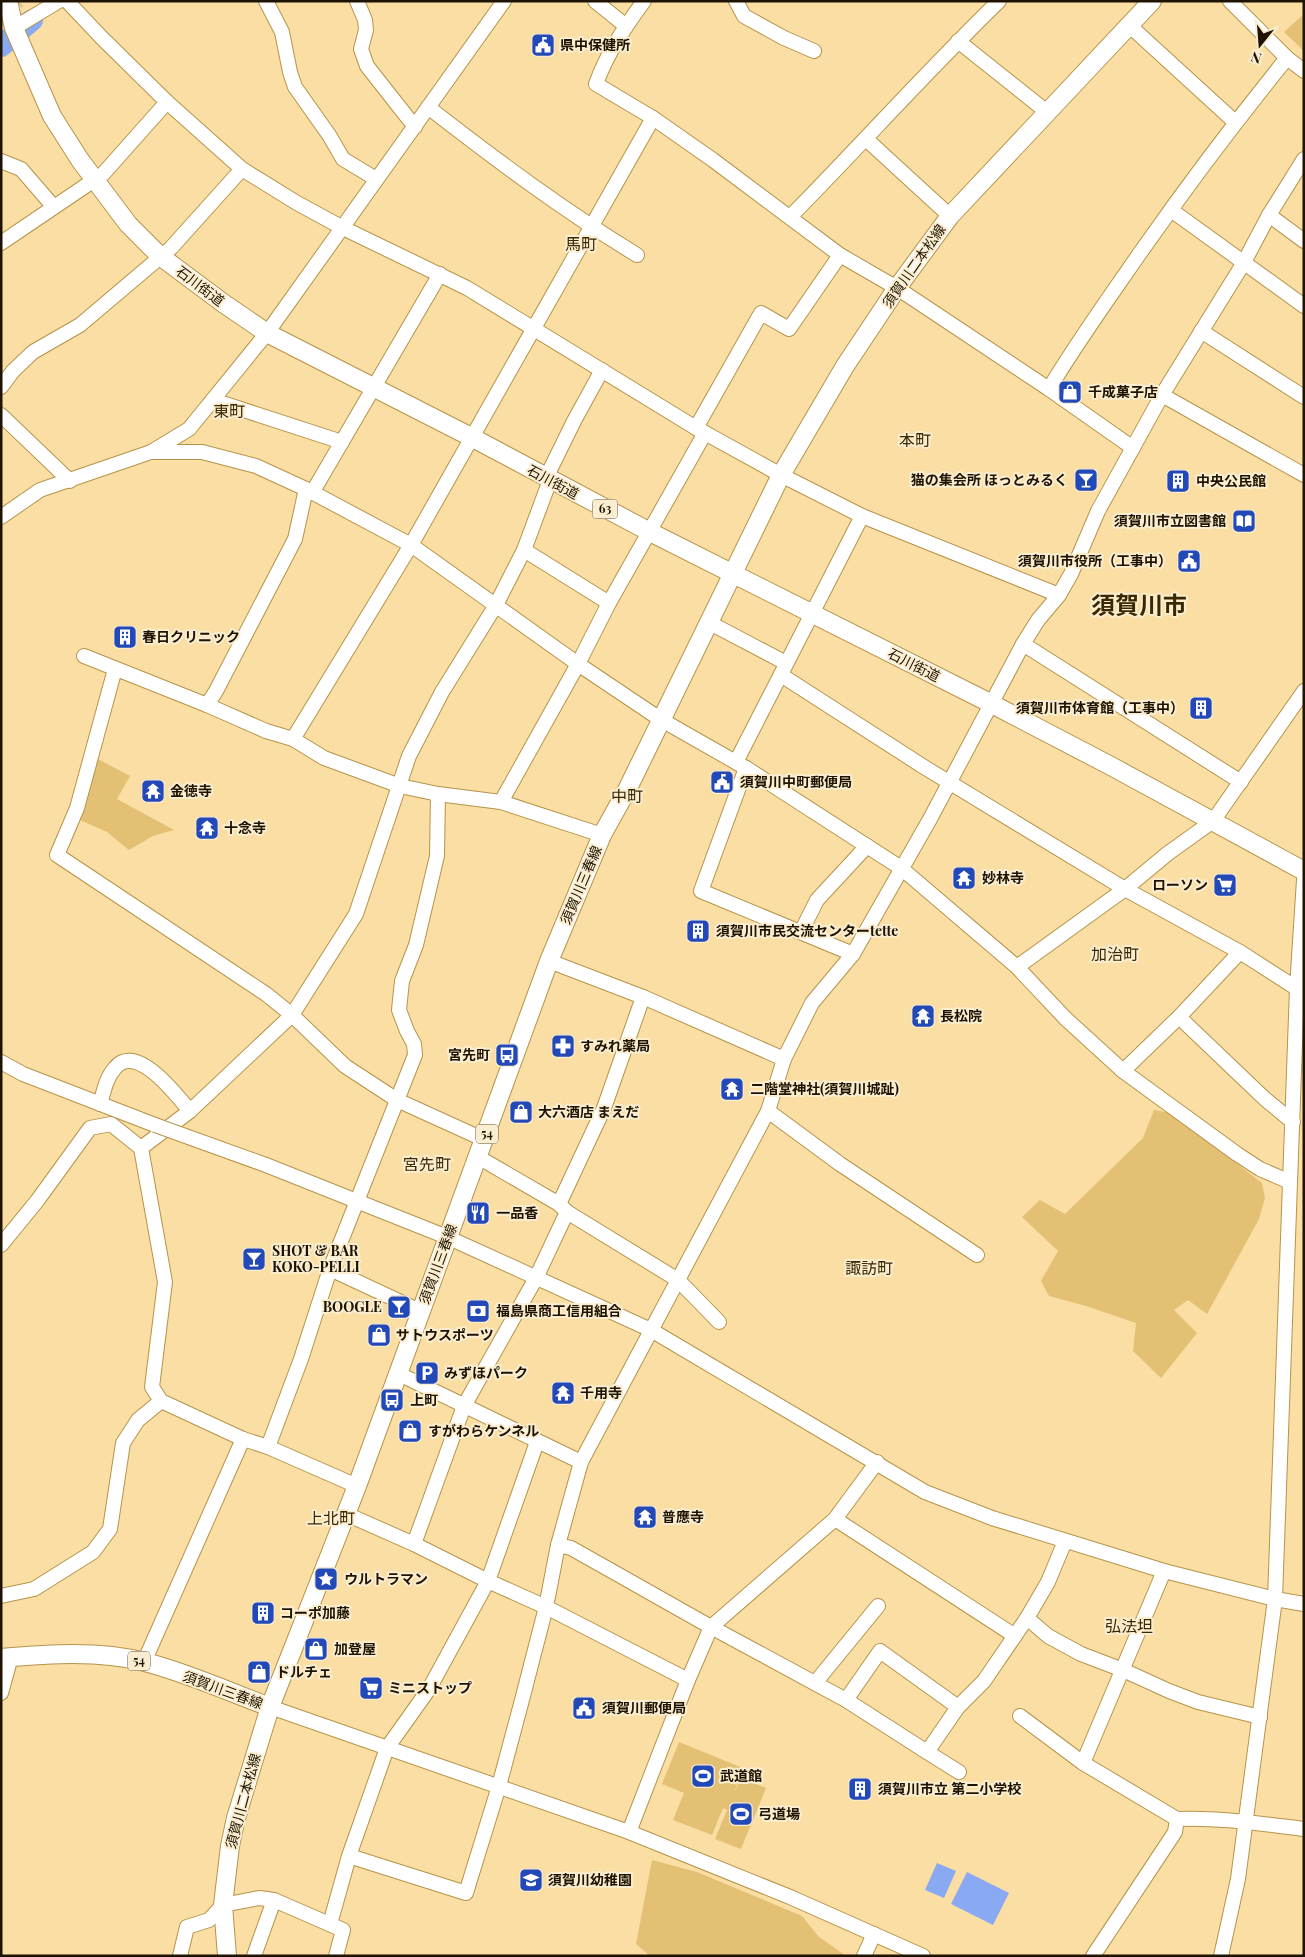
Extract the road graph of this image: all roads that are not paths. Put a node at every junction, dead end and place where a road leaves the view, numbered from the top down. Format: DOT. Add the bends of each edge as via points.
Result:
graph roads {
  1 [pos="8,1"];
  2 [pos="58,1"];
  3 [pos="68,1"];
  4 [pos="266,1"];
  5 [pos="357,1"];
  6 [pos="504,1"];
  7 [pos="595,1"];
  8 [pos="644,1"];
  9 [pos="736,1"];
  10 [pos="999,1"];
  11 [pos="1152,1"];
  12 [pos="1230,1"];
  13 [pos="626,26"];
  14 [pos="1130,26"];
  15 [pos="14,28"];
  16 [pos="958,41"];
  17 [pos="814,51"];
  18 [pos="1287,58"];
  19 [pos="1304,71"];
  20 [pos="168,102"];
  21 [pos="428,107"];
  22 [pos="1047,112"];
  23 [pos="652,118"];
  24 [pos="1235,122"];
  25 [pos="414,127"];
  26 [pos="866,139"];
  27 [pos="1304,159"];
  28 [pos="1,161"];
  29 [pos="242,169"];
  30 [pos="95,179"];
  31 [pos="376,179"];
  32 [pos="53,206"];
  33 [pos="1171,210"];
  34 [pos="1268,214"];
  35 [pos="950,216"];
  36 [pos="790,217"];
  37 [pos="343,228"];
  38 [pos="592,228"];
  39 [pos="1304,242"];
  40 [pos="1,243"];
  41 [pos="637,255"];
  42 [pos="840,255"];
  43 [pos="160,256"];
  44 [pos="1244,264"];
  45 [pos="440,274"];
  46 [pos="897,288"];
  47 [pos="1304,306"];
  48 [pos="534,329"];
  49 [pos="1201,331"];
  50 [pos="267,333"];
  51 [pos="602,370"];
  52 [pos="1,387"];
  53 [pos="374,387"];
  54 [pos="1049,389"];
  55 [pos="1162,395"];
  56 [pos="1304,397"];
  57 [pos="213,400"];
  58 [pos="1,415"];
  59 [pos="701,431"];
  60 [pos="473,438"];
  61 [pos="342,442"];
  62 [pos="1133,448"];
  63 [pos="151,452"];
  64 [pos="780,475"];
  65 [pos="1304,475"];
  66 [pos="548,479"];
  67 [pos="70,482"];
  68 [pos="309,491"];
  69 [pos="862,516"];
  70 [pos="1,517"];
  71 [pos="650,532"];
  72 [pos="411,545"];
  73 [pos="524,550"];
  74 [pos="733,573"];
  75 [pos="1059,595"];
  76 [pos="609,603"];
  77 [pos="496,605"];
  78 [pos="812,613"];
  79 [pos="708,622"];
  80 [pos="1024,644"];
  81 [pos="84,656"];
  82 [pos="578,664"];
  83 [pos="115,669"];
  84 [pos="784,669"];
  85 [pos="1304,691"];
  86 [pos="992,704"];
  87 [pos="207,705"];
  88 [pos="660,719"];
  89 [pos="293,739"];
  90 [pos="741,765"];
  91 [pos="949,781"];
  92 [pos="1241,782"];
  93 [pos="400,786"];
  94 [pos="438,794"];
  95 [pos="501,802"];
  96 [pos="1213,821"];
  97 [pos="602,835"];
  98 [pos="867,846"];
  99 [pos="901,868"];
  100 [pos="1304,871"];
  101 [pos="1304,880"];
  102 [pos="1125,889"];
  103 [pos="801,932"];
  104 [pos="1240,952"];
  105 [pos="853,954"];
  106 [pos="549,962"];
  107 [pos="1017,968"];
  108 [pos="1300,990"];
  109 [pos="643,997"];
  110 [pos="292,1015"];
  111 [pos="1178,1017"];
  112 [pos="784,1059"];
  113 [pos="1,1062"];
  114 [pos="1123,1071"];
  115 [pos="397,1100"];
  116 [pos="100,1104"];
  117 [pos="190,1111"];
  118 [pos="768,1111"];
  119 [pos="1293,1122"];
  120 [pos="485,1140"];
  121 [pos="141,1148"];
  122 [pos="478,1158"];
  123 [pos="1297,1163"];
  124 [pos="1290,1182"];
  125 [pos="356,1200"];
  126 [pos="563,1208"];
  127 [pos="447,1237"];
  128 [pos="1,1245"];
  129 [pos="977,1255"];
  130 [pos="330,1269"];
  131 [pos="536,1278"];
  132 [pos="678,1280"];
  133 [pos="420,1312"];
  134 [pos="719,1322"];
  135 [pos="651,1330"];
  136 [pos="397,1373"];
  137 [pos="161,1401"];
  138 [pos="464,1406"];
  139 [pos="243,1439"];
  140 [pos="537,1442"];
  141 [pos="268,1447"];
  142 [pos="581,1462"];
  143 [pos="878,1462"];
  144 [pos="357,1486"];
  145 [pos="346,1514"];
  146 [pos="835,1519"];
  147 [pos="1065,1541"];
  148 [pos="414,1544"];
  149 [pos="558,1545"];
  150 [pos="1164,1571"];
  151 [pos="488,1581"];
  152 [pos="1,1596"];
  153 [pos="1275,1599"];
  154 [pos="1304,1604"];
  155 [pos="878,1606"];
  156 [pos="546,1607"];
  157 [pos="1027,1618"];
  158 [pos="711,1626"];
  159 [pos="1015,1636"];
  160 [pos="6,1658"];
  161 [pos="144,1662"];
  162 [pos="1123,1670"];
  163 [pos="688,1680"];
  164 [pos="815,1683"];
  165 [pos="1,1693"];
  166 [pos="846,1700"];
  167 [pos="270,1707"];
  168 [pos="958,1707"];
  169 [pos="1020,1716"];
  170 [pos="1260,1717"];
  171 [pos="387,1748"];
  172 [pos="927,1752"];
  173 [pos="1083,1763"];
  174 [pos="958,1772"];
  175 [pos="499,1786"];
  176 [pos="1177,1819"];
  177 [pos="1246,1822"];
  178 [pos="1304,1829"];
  179 [pos="629,1832"];
  180 [pos="349,1856"];
  181 [pos="274,1900"];
  182 [pos="223,1905"];
  183 [pos="330,1924"];
  184 [pos="874,1934"];
  185 [pos="1223,1954"];
  186 [pos="180,1956"];
  187 [pos="227,1956"];
  188 [pos="254,1956"];
  189 [pos="336,1956"];
  190 [pos="864,1956"];
  191 [pos="922,1956"];
  192 [pos="1093,1956"];
  1 -- 15 [label="main road, 石川街道 / 63"];
  2 -- 15 [label="street"];
  3 -- 20 [label="street"];
  4 -- 31 [label="street" via="282,32 295,87 343,159"];
  5 -- 25 [label="street" via="365,20 366,30 360,49 367,66"];
  6 -- 21 [label="street"];
  7 -- 13 [label="street"];
  8 -- 13 [label="street"];
  9 -- 17 [label="street" via="744,16"];
  10 -- 16 [label="street"];
  11 -- 14 [label="main road, 須賀川二本松線"];
  12 -- 18 [label="street"];
  13 -- 23 [label="street" via="596,84"];
  14 -- 22 [label="main road, 須賀川二本松線"];
  14 -- 24 [label="street"];
  15 -- 30 [label="main road, 石川街道 / 63" via="52,116"];
  16 -- 22 [label="street"];
  16 -- 26 [label="street"];
  18 -- 19 [label="street"];
  18 -- 24 [label="street"];
  20 -- 29 [label="street"];
  20 -- 30 [label="street"];
  21 -- 25 [label="street"];
  21 -- 38 [label="street" via="528,184"];
  22 -- 35 [label="main road, 須賀川二本松線"];
  23 -- 36 [label="street"];
  23 -- 38 [label="street"];
  24 -- 33 [label="street"];
  25 -- 31 [label="street"];
  26 -- 35 [label="street"];
  26 -- 36 [label="street"];
  27 -- 34 [label="street"];
  28 -- 32 [label="street" via="21,169"];
  29 -- 37 [label="street"];
  29 -- 43 [label="street" via="171,248"];
  30 -- 32 [label="street"];
  30 -- 43 [label="main road, 石川街道 / 63" via="128,224"];
  31 -- 37 [label="street"];
  32 -- 40 [label="street"];
  33 -- 44 [label="street"];
  33 -- 54 [label="street" via="1078,341"];
  34 -- 39 [label="street"];
  34 -- 44 [label="street"];
  35 -- 46 [label="main road, 須賀川二本松線"];
  36 -- 42 [label="street"];
  37 -- 45 [label="street"];
  37 -- 50 [label="street"];
  38 -- 41 [label="street"];
  38 -- 48 [label="street"];
  42 -- 46 [label="street"];
  42 -- 59 [label="street" via="789,330 761,313"];
  43 -- 50 [label="main road, 石川街道 / 63"];
  43 -- 52 [label="street" via="80,325 33,352"];
  44 -- 47 [label="street"];
  44 -- 49 [label="street"];
  45 -- 48 [label="street"];
  45 -- 53 [label="street"];
  46 -- 54 [label="street"];
  46 -- 64 [label="main road, 須賀川二本松線" via="845,366"];
  48 -- 51 [label="street"];
  48 -- 60 [label="street"];
  49 -- 55 [label="street"];
  49 -- 56 [label="street"];
  50 -- 53 [label="main road, 石川街道 / 63"];
  50 -- 57 [label="street"];
  51 -- 59 [label="street"];
  51 -- 66 [label="street"];
  53 -- 60 [label="main road, 石川街道 / 63"];
  53 -- 61 [label="street"];
  54 -- 62 [label="street"];
  55 -- 62 [label="street"];
  55 -- 65 [label="street"];
  57 -- 61 [label="street"];
  57 -- 63 [label="street" via="189,429"];
  58 -- 67 [label="street"];
  59 -- 64 [label="street"];
  59 -- 71 [label="street"];
  60 -- 66 [label="main road, 石川街道 / 63"];
  60 -- 72 [label="street"];
  61 -- 68 [label="street"];
  62 -- 75 [label="street" via="1098,511"];
  63 -- 67 [label="street"];
  63 -- 68 [label="street" via="202,452 256,466"];
  64 -- 69 [label="street"];
  64 -- 74 [label="main road, 須賀川二本松線"];
  66 -- 71 [label="main road, 石川街道 / 63"];
  66 -- 73 [label="street"];
  67 -- 70 [label="street" via="40,490"];
  68 -- 72 [label="street"];
  68 -- 87 [label="street" via="295,539"];
  69 -- 75 [label="street"];
  69 -- 78 [label="street"];
  71 -- 74 [label="main road, 石川街道 / 63"];
  71 -- 76 [label="street"];
  72 -- 77 [label="street"];
  72 -- 89 [label="street"];
  73 -- 76 [label="street"];
  73 -- 77 [label="street"];
  74 -- 78 [label="main road, 石川街道 / 63"];
  74 -- 79 [label="main road, 須賀川三春線 / 54"];
  75 -- 80 [label="street" via="1038,620"];
  76 -- 82 [label="street"];
  77 -- 82 [label="street"];
  77 -- 93 [label="street" via="442,692 410,756"];
  78 -- 84 [label="street"];
  78 -- 86 [label="main road, 石川街道 / 63"];
  79 -- 84 [label="street"];
  79 -- 88 [label="main road, 須賀川三春線 / 54"];
  80 -- 86 [label="street"];
  80 -- 92 [label="street"];
  81 -- 83 [label="street"];
  82 -- 88 [label="street"];
  82 -- 95 [label="street"];
  83 -- 87 [label="street"];
  83 -- 110 [label="street" via="77,808 57,855 266,994"];
  84 -- 90 [label="street"];
  84 -- 91 [label="street"];
  85 -- 92 [label="street"];
  86 -- 91 [label="street"];
  86 -- 96 [label="main road, 石川街道 / 63"];
  87 -- 89 [label="street"];
  88 -- 90 [label="street"];
  88 -- 97 [label="main road, 須賀川三春線 / 54"];
  89 -- 93 [label="street" via="324,758"];
  90 -- 98 [label="street"];
  90 -- 103 [label="street" via="701,891"];
  91 -- 99 [label="street"];
  91 -- 102 [label="street"];
  92 -- 96 [label="street"];
  93 -- 94 [label="street"];
  93 -- 110 [label="street" via="356,914"];
  94 -- 95 [label="street"];
  94 -- 115 [label="street" via="436,856 416,946 402,981 399,1010 414,1044 415,1055"];
  95 -- 97 [label="street"];
  96 -- 100 [label="main road, 石川街道 / 63"];
  96 -- 102 [label="street"];
  97 -- 106 [label="main road, 須賀川三春線 / 54"];
  98 -- 99 [label="street"];
  98 -- 103 [label="street" via="817,900"];
  99 -- 105 [label="street"];
  99 -- 107 [label="street"];
  101 -- 108 [label="street"];
  102 -- 104 [label="street"];
  102 -- 107 [label="street"];
  103 -- 105 [label="street"];
  104 -- 108 [label="street"];
  104 -- 111 [label="street"];
  105 -- 112 [label="street" via="812,1003"];
  106 -- 109 [label="street"];
  106 -- 120 [label="main road, 須賀川三春線 / 54"];
  107 -- 114 [label="street"];
  108 -- 119 [label="street"];
  109 -- 112 [label="street"];
  109 -- 126 [label="street" via="604,1108"];
  110 -- 115 [label="street" via="345,1066"];
  110 -- 117 [label="street"];
  111 -- 114 [label="street"];
  111 -- 119 [label="street"];
  112 -- 118 [label="street"];
  113 -- 116 [label="street"];
  114 -- 124 [label="street" via="1237,1154 1260,1169"];
  115 -- 120 [label="street"];
  115 -- 125 [label="street"];
  116 -- 117 [label="street" via="107,1079 116,1066 127,1062 141,1063 159,1076"];
  116 -- 125 [label="street, bridge"];
  117 -- 121 [label="street"];
  118 -- 129 [label="street" via="840,1164"];
  118 -- 132 [label="street"];
  119 -- 123 [label="street"];
  120 -- 122 [label="main road, 須賀川三春線 / 54"];
  121 -- 128 [label="street" via="111,1124 90,1128"];
  121 -- 137 [label="street" via="164,1282 152,1387"];
  122 -- 126 [label="street"];
  122 -- 127 [label="main road, 須賀川三春線 / 54"];
  123 -- 124 [label="street"];
  124 -- 153 [label="street"];
  125 -- 127 [label="street"];
  125 -- 130 [label="street"];
  126 -- 131 [label="street"];
  126 -- 132 [label="street"];
  127 -- 131 [label="street"];
  127 -- 133 [label="main road, 須賀川三春線 / 54"];
  130 -- 133 [label="street"];
  130 -- 141 [label="street"];
  131 -- 135 [label="street"];
  131 -- 138 [label="street"];
  132 -- 134 [label="street"];
  132 -- 135 [label="street"];
  133 -- 136 [label="main road, 須賀川三春線 / 54"];
  135 -- 142 [label="street"];
  135 -- 143 [label="street"];
  136 -- 138 [label="street"];
  136 -- 144 [label="main road, 須賀川三春線 / 54"];
  137 -- 139 [label="street"];
  137 -- 152 [label="street" via="138,1420 123,1442 110,1529 93,1552 34,1590"];
  138 -- 140 [label="street"];
  138 -- 148 [label="street"];
  139 -- 141 [label="street"];
  139 -- 161 [label="street"];
  140 -- 142 [label="street"];
  140 -- 151 [label="street"];
  141 -- 144 [label="street"];
  142 -- 149 [label="street"];
  143 -- 146 [label="street"];
  143 -- 147 [label="street" via="926,1492 992,1518"];
  144 -- 145 [label="main road, 須賀川三春線 / 54"];
  145 -- 148 [label="street"];
  145 -- 167 [label="main road, 須賀川三春線 / 54"];
  146 -- 158 [label="street"];
  146 -- 159 [label="street"];
  147 -- 150 [label="street"];
  147 -- 157 [label="street" via="1048,1582"];
  148 -- 151 [label="street"];
  149 -- 156 [label="street"];
  149 -- 158 [label="street" via="571,1548"];
  150 -- 153 [label="street"];
  150 -- 162 [label="street"];
  151 -- 156 [label="street"];
  151 -- 171 [label="street" via="428,1689"];
  153 -- 154 [label="street"];
  153 -- 170 [label="street"];
  155 -- 164 [label="street"];
  156 -- 163 [label="street"];
  156 -- 175 [label="street"];
  157 -- 159 [label="street"];
  157 -- 162 [label="street" via="1048,1636 1081,1654"];
  158 -- 163 [label="street"];
  158 -- 164 [label="street"];
  159 -- 168 [label="street" via="984,1681"];
  160 -- 161 [label="main road, 須賀川三春線 / 54" via="61,1654"];
  160 -- 165 [label="street"];
  161 -- 167 [label="main road, 須賀川三春線 / 54"];
  162 -- 170 [label="street" via="1198,1702"];
  162 -- 173 [label="street"];
  163 -- 179 [label="street"];
  164 -- 166 [label="street"];
  166 -- 168 [label="street" via="880,1651"];
  166 -- 172 [label="street"];
  167 -- 171 [label="street"];
  167 -- 182 [label="main road, 須賀川二本松線" via="236,1818"];
  168 -- 172 [label="street"];
  169 -- 173 [label="street"];
  170 -- 177 [label="street"];
  171 -- 175 [label="street"];
  171 -- 180 [label="street"];
  172 -- 174 [label="street"];
  173 -- 176 [label="street"];
  175 -- 179 [label="street"];
  175 -- 180 [label="street" via="466,1893"];
  176 -- 177 [label="street"];
  176 -- 192 [label="street" via="1175,1832"];
  177 -- 178 [label="street"];
  177 -- 185 [label="street"];
  179 -- 184 [label="street"];
  180 -- 183 [label="street"];
  181 -- 182 [label="street" via="259,1898"];
  181 -- 183 [label="street"];
  181 -- 188 [label="street"];
  182 -- 186 [label="street" via="209,1920 187,1927"];
  182 -- 187 [label="main road, 須賀川二本松線"];
  183 -- 189 [label="street" via="343,1930"];
  184 -- 190 [label="street"];
  184 -- 191 [label="street"];
}
